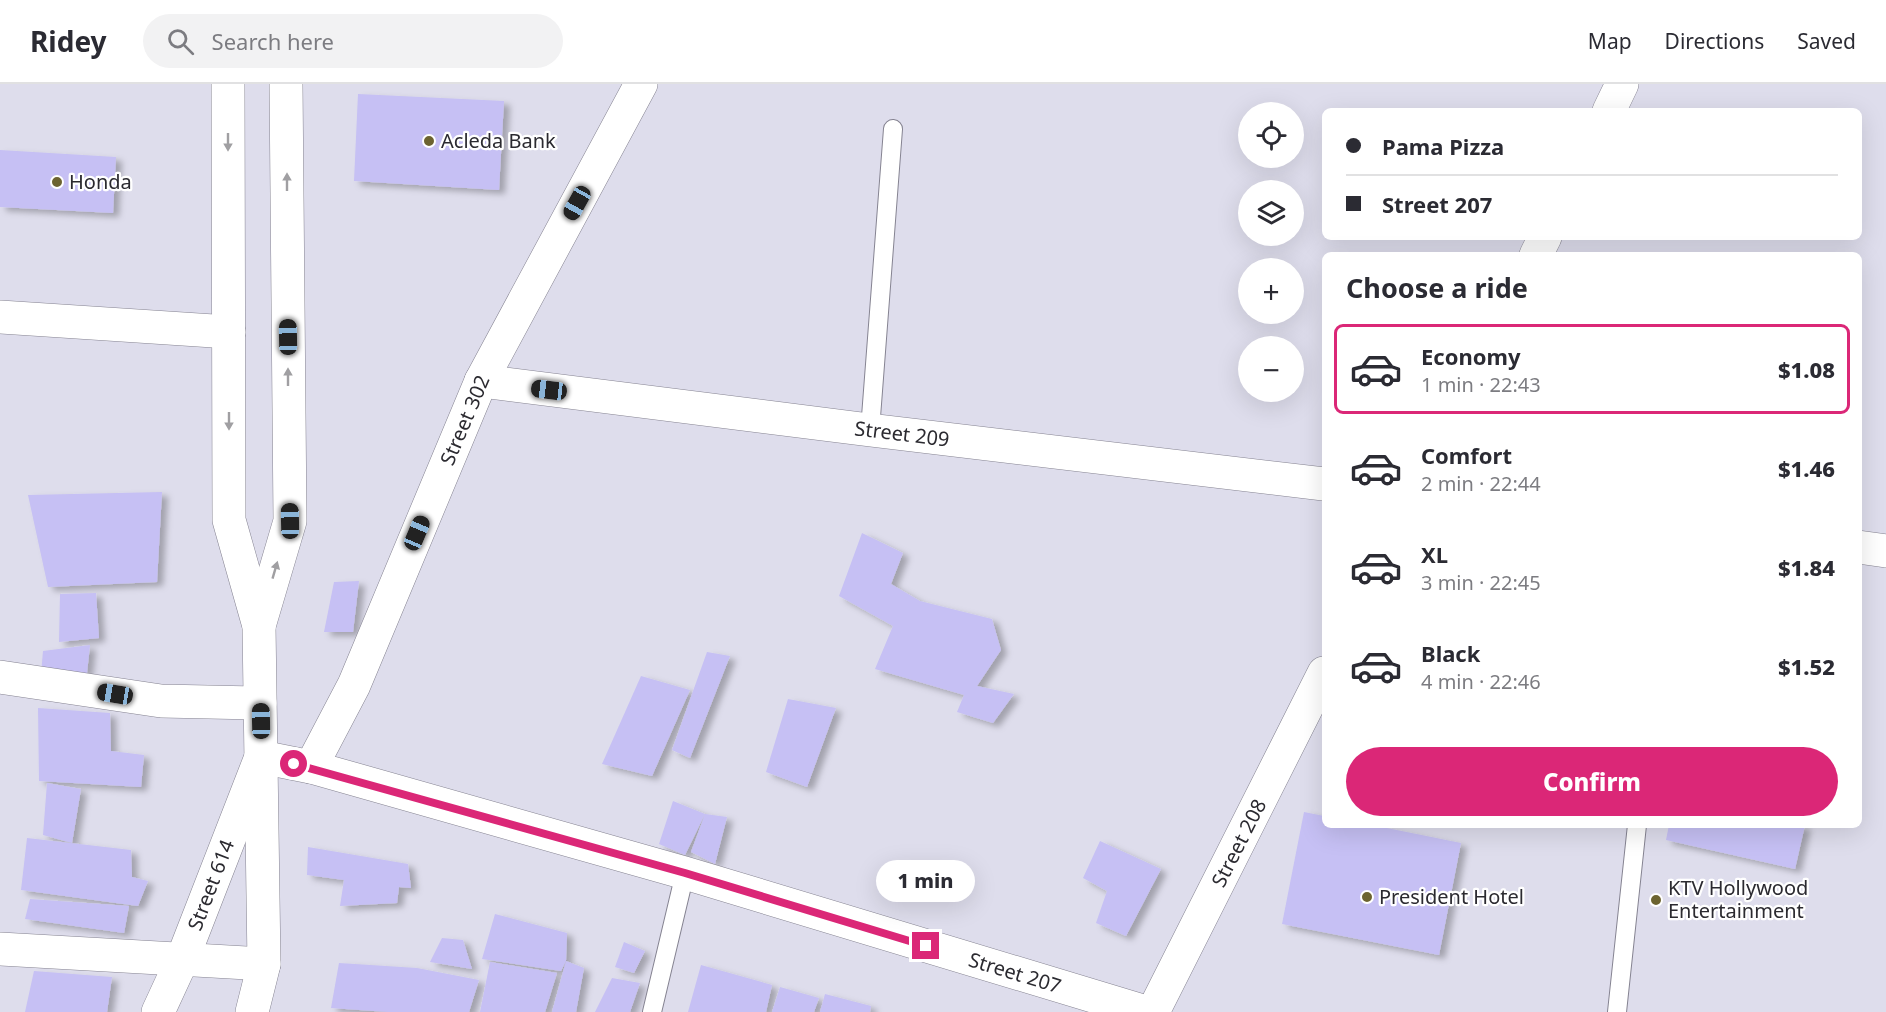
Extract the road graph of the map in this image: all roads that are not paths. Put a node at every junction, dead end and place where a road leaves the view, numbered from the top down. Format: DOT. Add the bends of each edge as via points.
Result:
graph roads {
  1 [pos="228,84"];
  2 [pos="286,84"];
  3 [pos="641,84"];
  4 [pos="1622,84"];
  5 [pos="1610,108"];
  6 [pos="893,129"];
  7 [pos="0,316"];
  8 [pos="229,332"];
  9 [pos="481,381"];
  10 [pos="870,430"];
  11 [pos="1322,484"];
  12 [pos="1862,548"];
  13 [pos="1886,551"];
  14 [pos="259,626"];
  15 [pos="0,676"];
  16 [pos="1322,678"];
  17 [pos="260,703"];
  18 [pos="261,757"];
  19 [pos="311,767"];
  20 [pos="1637,828"];
  21 [pos="685,873"];
  22 [pos="0,949"];
  23 [pos="182,960"];
  24 [pos="264,964"];
  25 [pos="158,1012"];
  26 [pos="252,1012"];
  27 [pos="279,1012"];
  28 [pos="652,1012"];
  29 [pos="1146,1012"];
  30 [pos="1153,1012"];
  31 [pos="1617,1012"];
  1 -- 8 [label="street, one-way"];
  14 -- 2 [label="street, one-way" via="290,521"];
  3 -- 9 [label="street, Street 302"];
  4 -- 5 [label="street"];
  6 -- 10 [label="lane"];
  7 -- 8 [label="street"];
  8 -- 14 [label="street, one-way" via="229,520"];
  9 -- 10 [label="street, Street 209"];
  9 -- 19 [label="street, Street 302" via="354,685"];
  10 -- 11 [label="street, Street 209"];
  12 -- 13 [label="street"];
  14 -- 17 [label="street"];
  15 -- 17 [label="street" via="161,701"];
  16 -- 30 [label="street, Street 208"];
  17 -- 18 [label="street"];
  18 -- 19 [label="street, Street 207"];
  18 -- 23 [label="street, Street 614"];
  18 -- 24 [label="street"];
  19 -- 21 [label="street, Street 207"];
  20 -- 31 [label="lane"];
  21 -- 28 [label="lane"];
  21 -- 29 [label="street, Street 207"];
  22 -- 23 [label="street"];
  23 -- 24 [label="street"];
  23 -- 25 [label="street, Street 614"];
  24 -- 26 [label="street"];
  24 -- 27 [label="street"];
}
